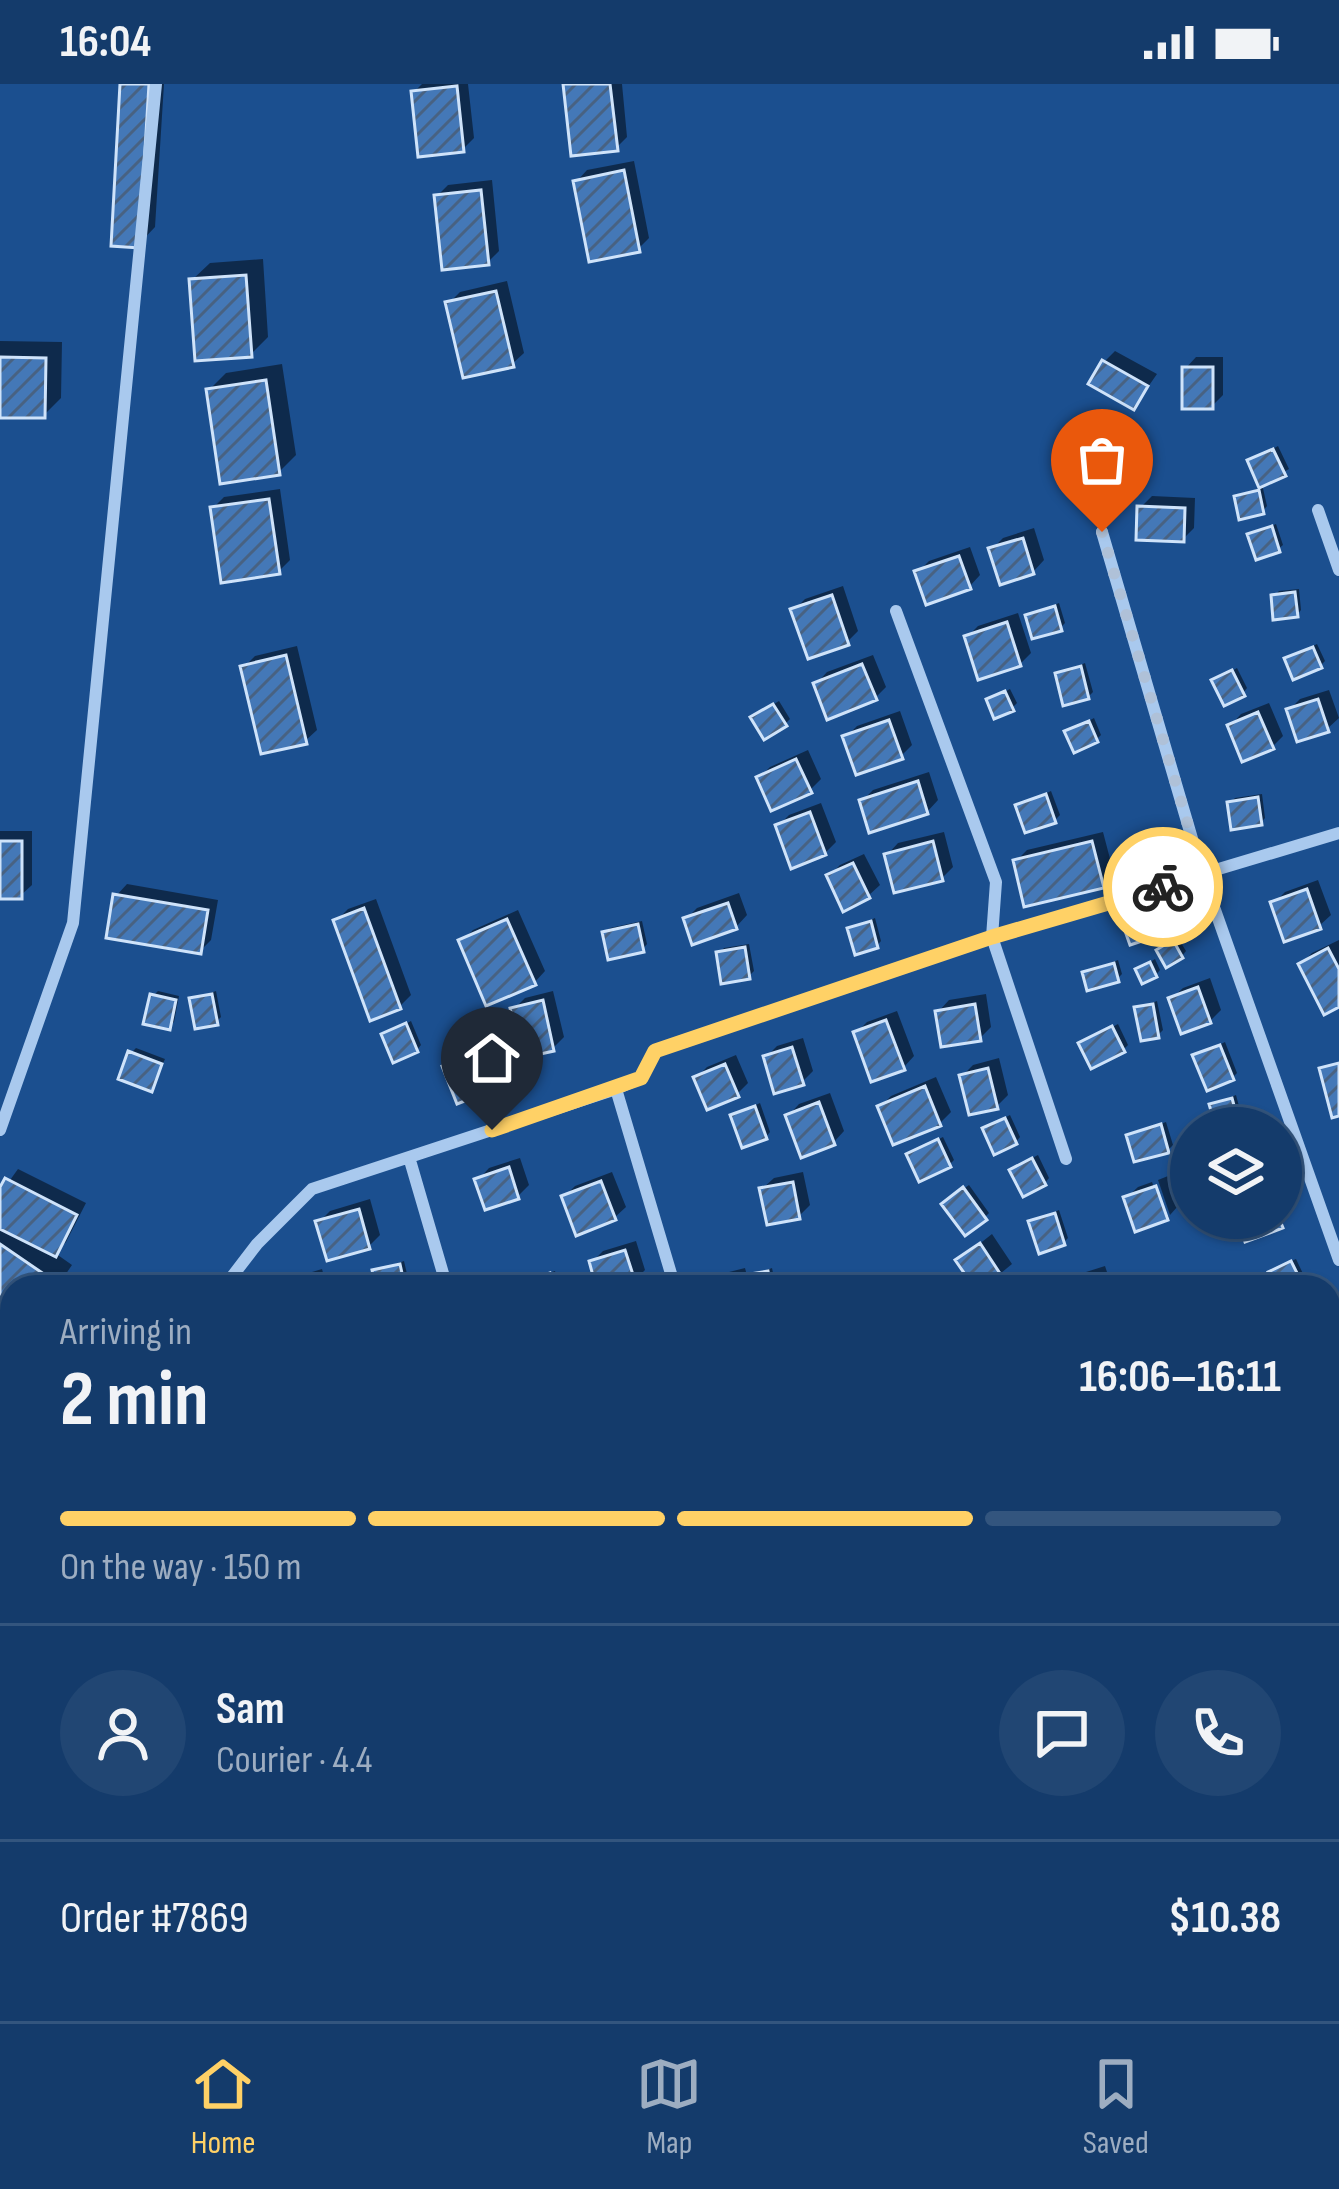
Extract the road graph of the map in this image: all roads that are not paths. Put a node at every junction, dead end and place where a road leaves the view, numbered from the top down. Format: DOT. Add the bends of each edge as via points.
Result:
graph roads {
  1 [pos="156,84"];
  2 [pos="1318,510"];
  3 [pos="1102,532"];
  4 [pos="1339,571"];
  5 [pos="896,611"];
  6 [pos="1339,833"];
  7 [pos="1203,876"];
  8 [pos="992,937"];
  9 [pos="616,1089"];
  10 [pos="0,1130"];
  11 [pos="410,1157"];
  12 [pos="1066,1159"];
  13 [pos="1339,1261"];
  14 [pos="233,1275"];
  15 [pos="444,1275"];
  16 [pos="671,1275"];
  1 -- 10 [label="street" via="73,923"];
  2 -- 4 [label="street"];
  3 -- 7 [label="street"];
  5 -- 8 [label="street" via="996,882"];
  6 -- 7 [label="street"];
  7 -- 8 [label="street"];
  7 -- 13 [label="street"];
  8 -- 9 [label="street" via="655,1051 641,1078"];
  8 -- 12 [label="street"];
  9 -- 11 [label="street"];
  9 -- 16 [label="street"];
  11 -- 14 [label="street" via="312,1189"];
  11 -- 15 [label="street"];
}
